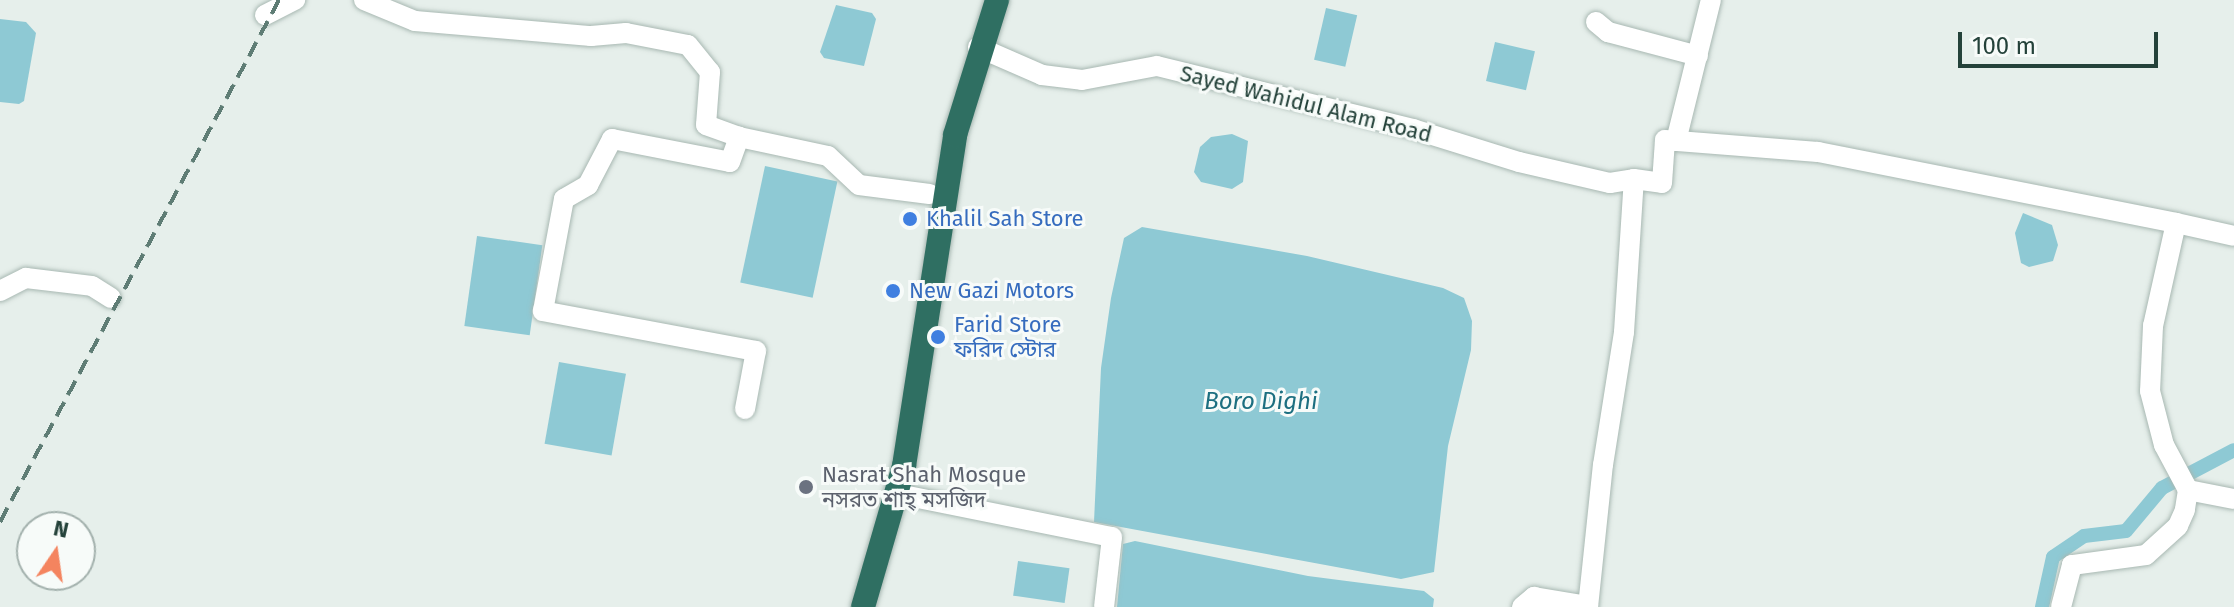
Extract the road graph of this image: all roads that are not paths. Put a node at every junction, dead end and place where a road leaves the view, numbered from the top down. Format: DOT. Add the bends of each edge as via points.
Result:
graph roads {
  1 [pos="295,0"];
  2 [pos="364,0"];
  3 [pos="981,0"];
  4 [pos="997,0"];
  5 [pos="1711,0"];
  6 [pos="265,15"];
  7 [pos="1596,22"];
  8 [pos="978,47"];
  9 [pos="1698,56"];
  10 [pos="739,137"];
  11 [pos="1676,141"];
  12 [pos="1634,179"];
  13 [pos="929,194"];
  14 [pos="2176,223"];
  15 [pos="2227,235"];
  16 [pos="0,291"];
  17 [pos="111,298"];
  18 [pos="745,409"];
  19 [pos="2188,490"];
  20 [pos="898,494"];
  21 [pos="2234,499"];
  22 [pos="1588,606"];
  23 [pos="850,607"];
  24 [pos="863,607"];
  25 [pos="1104,607"];
  26 [pos="1522,607"];
  27 [pos="2061,607"];
  1 -- 6 [label="street"];
  2 -- 10 [label="street" via="415,21 591,36 626,33 688,45 710,72 706,125"];
  3 -- 13 [label="highway" via="961,58"];
  4 -- 8 [label="highway"];
  5 -- 9 [label="street"];
  7 -- 9 [label="street" via="1608,32"];
  8 -- 12 [label="street, Sayed Wahidul Alam Road" via="1042,75 1082,80 1157,66 1413,129 1519,162 1610,183"];
  8 -- 20 [label="highway" via="938,228"];
  9 -- 11 [label="street"];
  10 -- 13 [label="street" via="828,156 859,185"];
  10 -- 18 [label="street" via="730,162 612,139 588,185 564,199 543,311 756,351"];
  11 -- 12 [label="street, Sayed Wahidul Alam Road" via="1665,140 1662,183"];
  11 -- 14 [label="street" via="1818,152"];
  12 -- 22 [label="street" via="1624,332"];
  13 -- 23 [label="highway" via="885,488"];
  14 -- 15 [label="street"];
  14 -- 19 [label="street" via="2153,326 2150,391 2164,445"];
  16 -- 17 [label="street" via="26,278 92,286"];
  19 -- 21 [label="street"];
  19 -- 27 [label="street" via="2178,526 2146,555 2072,565"];
  20 -- 24 [label="highway"];
  20 -- 25 [label="street" via="1112,537"];
  22 -- 26 [label="street" via="1534,597"];
}
